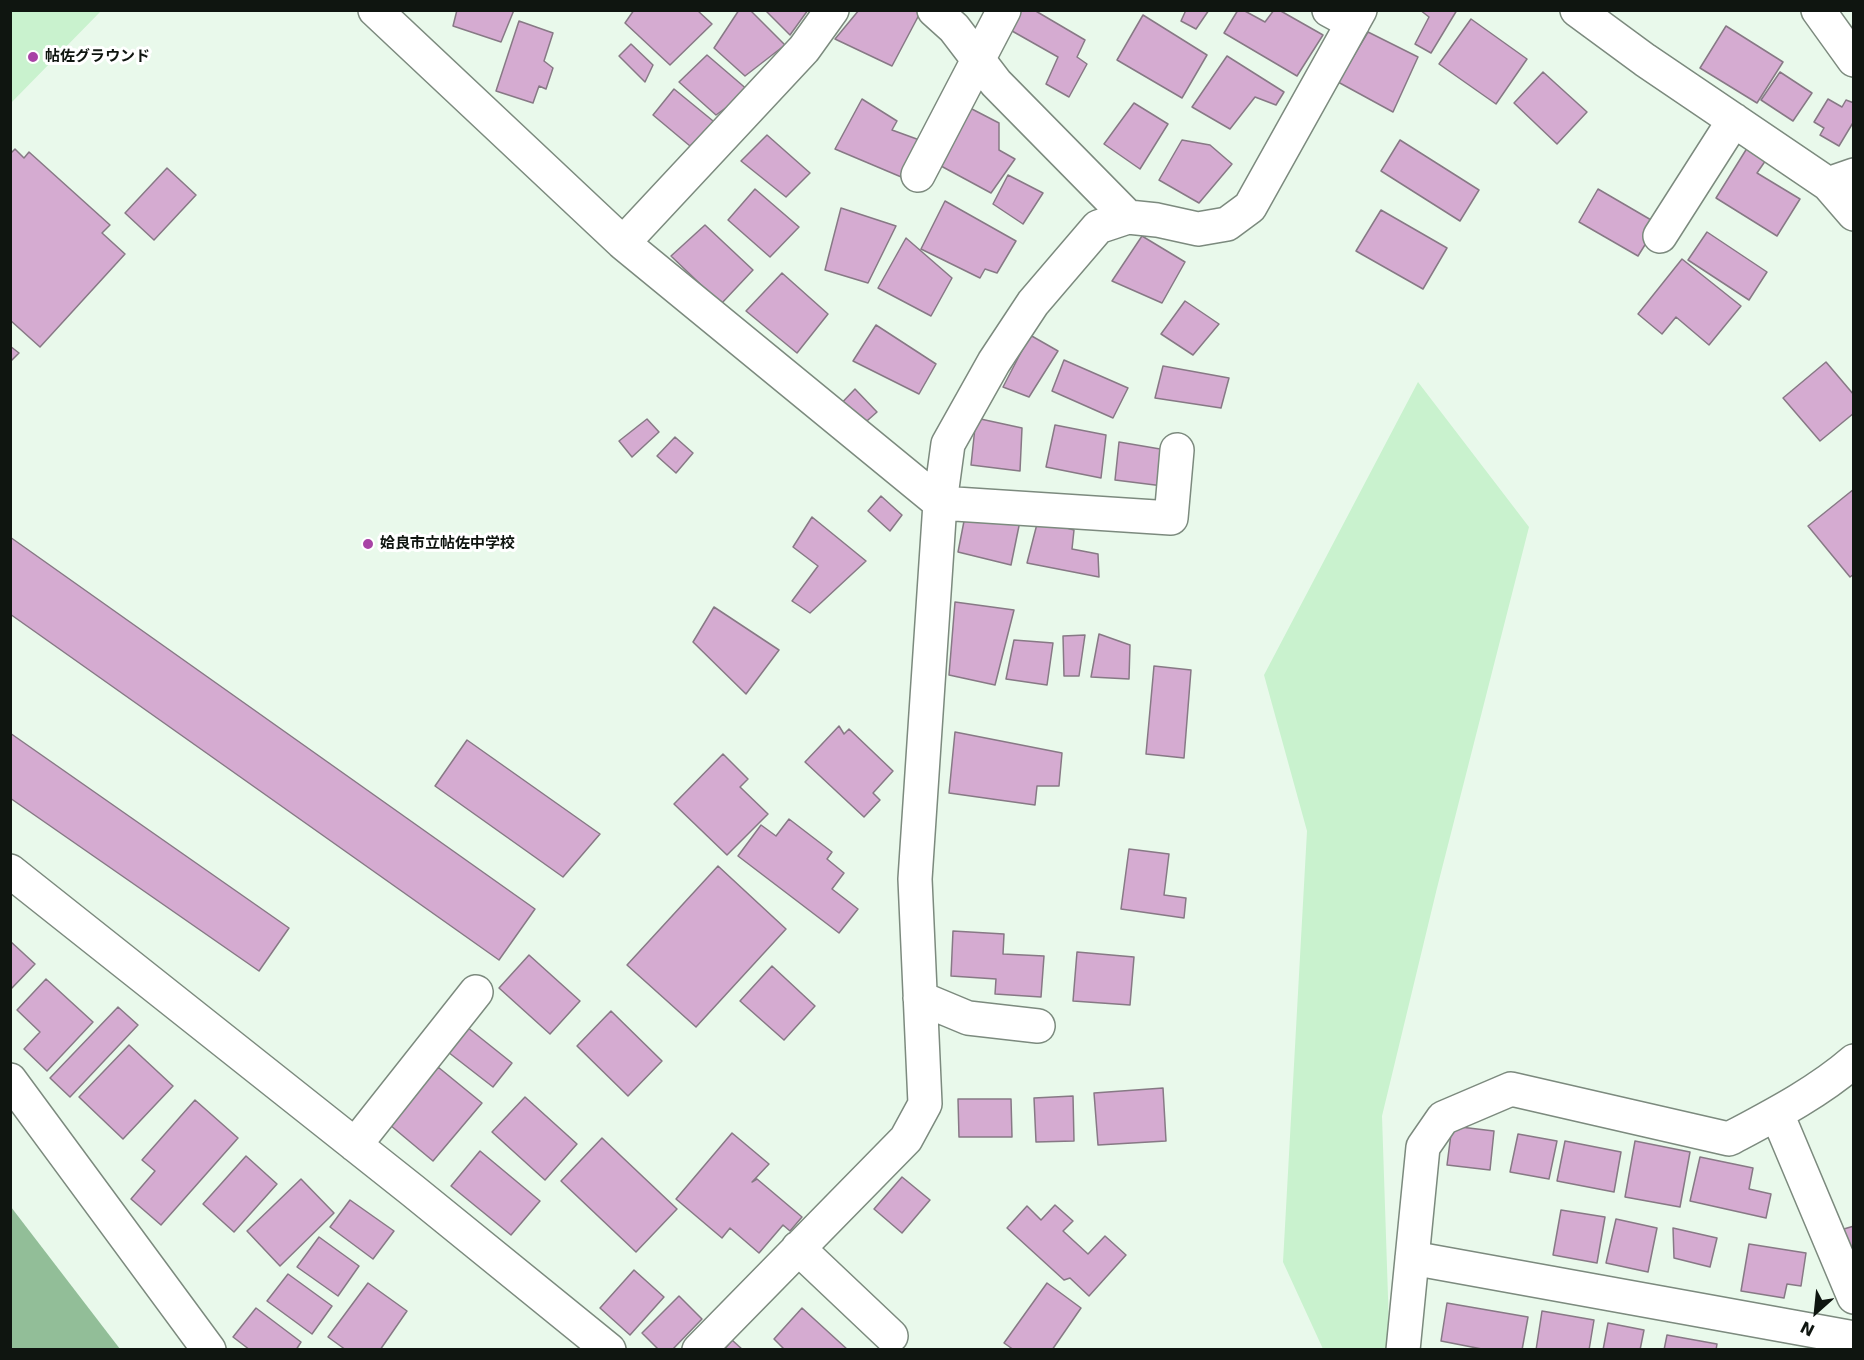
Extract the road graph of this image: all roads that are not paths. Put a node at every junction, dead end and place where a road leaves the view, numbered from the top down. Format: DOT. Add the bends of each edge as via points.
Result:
graph roads {
  1 [pos="375,10"];
  2 [pos="832,10"];
  3 [pos="934,10"];
  4 [pos="1004,10"];
  5 [pos="1818,10"];
  6 [pos="1587,13"];
  7 [pos="1348,15"];
  8 [pos="978,60"];
  9 [pos="1854,60"];
  10 [pos="1734,120"];
  11 [pos="918,175"];
  12 [pos="1841,179"];
  13 [pos="1854,214"];
  14 [pos="1128,217"];
  15 [pos="1660,236"];
  16 [pos="623,243"];
  17 [pos="1177,450"];
  18 [pos="940,503"];
  19 [pos="10,871"];
  20 [pos="476,992"];
  21 [pos="920,998"];
  22 [pos="1038,1026"];
  23 [pos="1854,1061"];
  24 [pos="10,1080"];
  25 [pos="1777,1114"];
  26 [pos="355,1145"];
  27 [pos="798,1248"];
  28 [pos="1412,1257"];
  29 [pos="1854,1297"];
  30 [pos="891,1336"];
  31 [pos="1854,1338"];
  32 [pos="209,1350"];
  33 [pos="609,1350"];
  34 [pos="699,1350"];
  35 [pos="1403,1350"];
  1 -- 16 [label="street"];
  2 -- 16 [label="street" via="804,49"];
  3 -- 8 [label="street" via="954,27"];
  4 -- 8 [label="street"];
  5 -- 9 [label="street"];
  6 -- 10 [label="street" via="1645,60"];
  7 -- 14 [label="street" via="1250,207 1227,224 1198,229"];
  8 -- 11 [label="street"];
  8 -- 14 [label="street"];
  10 -- 12 [label="street"];
  10 -- 15 [label="street"];
  12 -- 13 [label="street"];
  14 -- 18 [label="street" via="1098,227 1033,303 1007,342 948,444"];
  16 -- 18 [label="street"];
  17 -- 18 [label="street" via="1171,518"];
  18 -- 21 [label="street" via="915,879"];
  19 -- 26 [label="street"];
  20 -- 26 [label="street"];
  21 -- 22 [label="street" via="968,1018"];
  21 -- 27 [label="street" via="925,1104 906,1139"];
  23 -- 25 [label="street"];
  24 -- 32 [label="street"];
  25 -- 28 [label="street" via="1729,1139 1510,1089 1443,1118 1423,1148"];
  25 -- 29 [label="street"];
  26 -- 33 [label="street"];
  27 -- 30 [label="street"];
  27 -- 34 [label="street"];
  28 -- 31 [label="street"];
  28 -- 35 [label="street"];
}
